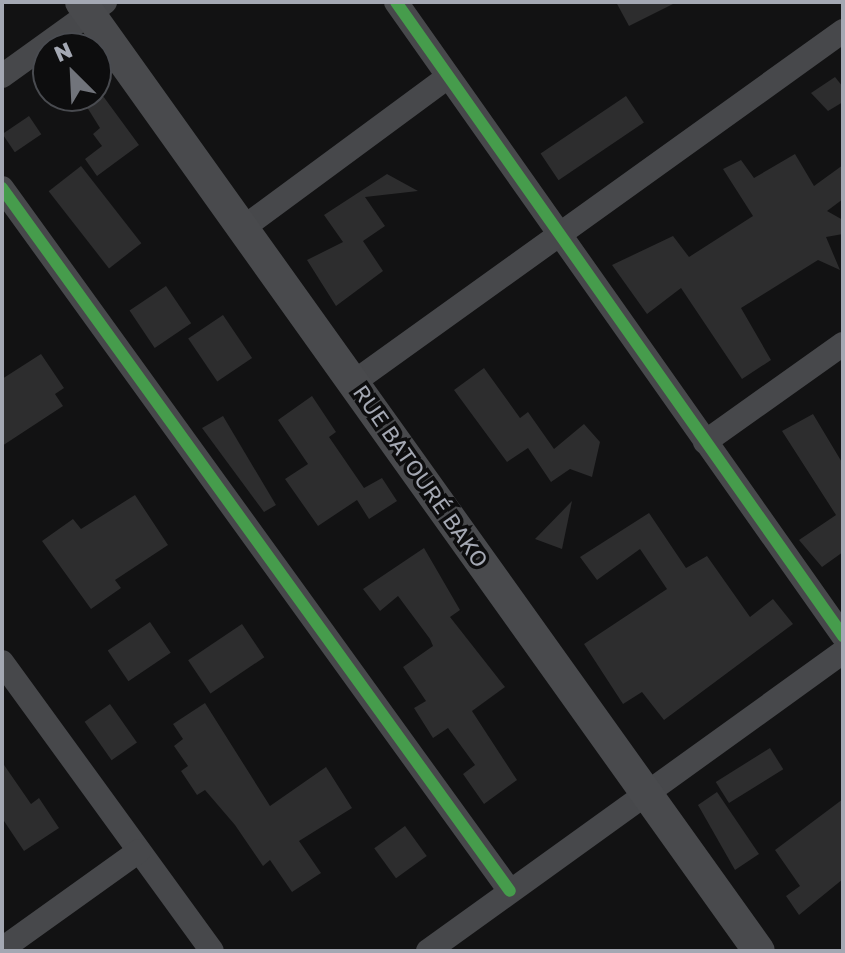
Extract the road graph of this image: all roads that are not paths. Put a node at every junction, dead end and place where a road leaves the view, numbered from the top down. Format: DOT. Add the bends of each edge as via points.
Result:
graph roads {
  1 [pos="396,2"];
  2 [pos="92,6"];
  3 [pos="843,31"];
  4 [pos="2,76"];
  5 [pos="448,77"];
  6 [pos="2,188"];
  7 [pos="243,228"];
  8 [pos="559,236"];
  9 [pos="843,344"];
  10 [pos="354,382"];
  11 [pos="705,442"];
  12 [pos="843,636"];
  13 [pos="843,652"];
  14 [pos="6,678"];
  15 [pos="646,793"];
  16 [pos="139,851"];
  17 [pos="510,891"];
  18 [pos="2,949"];
  19 [pos="212,951"];
  20 [pos="428,951"];
  21 [pos="759,951"];
  1 -- 5 [label="street"];
  2 -- 4 [label="street"];
  2 -- 7 [label="main road, RUE BATOURÉ BAKO"];
  3 -- 8 [label="street"];
  5 -- 7 [label="street"];
  5 -- 8 [label="street"];
  6 -- 17 [label="street"];
  7 -- 10 [label="main road, RUE BATOURÉ BAKO"];
  8 -- 10 [label="street"];
  8 -- 11 [label="street"];
  9 -- 11 [label="street"];
  10 -- 15 [label="main road, RUE BATOURÉ BAKO"];
  11 -- 12 [label="street"];
  13 -- 15 [label="street"];
  14 -- 16 [label="street"];
  15 -- 17 [label="street"];
  15 -- 21 [label="main road, RUE BATOURÉ BAKO"];
  16 -- 18 [label="street"];
  16 -- 19 [label="street"];
  17 -- 20 [label="street"];
}
